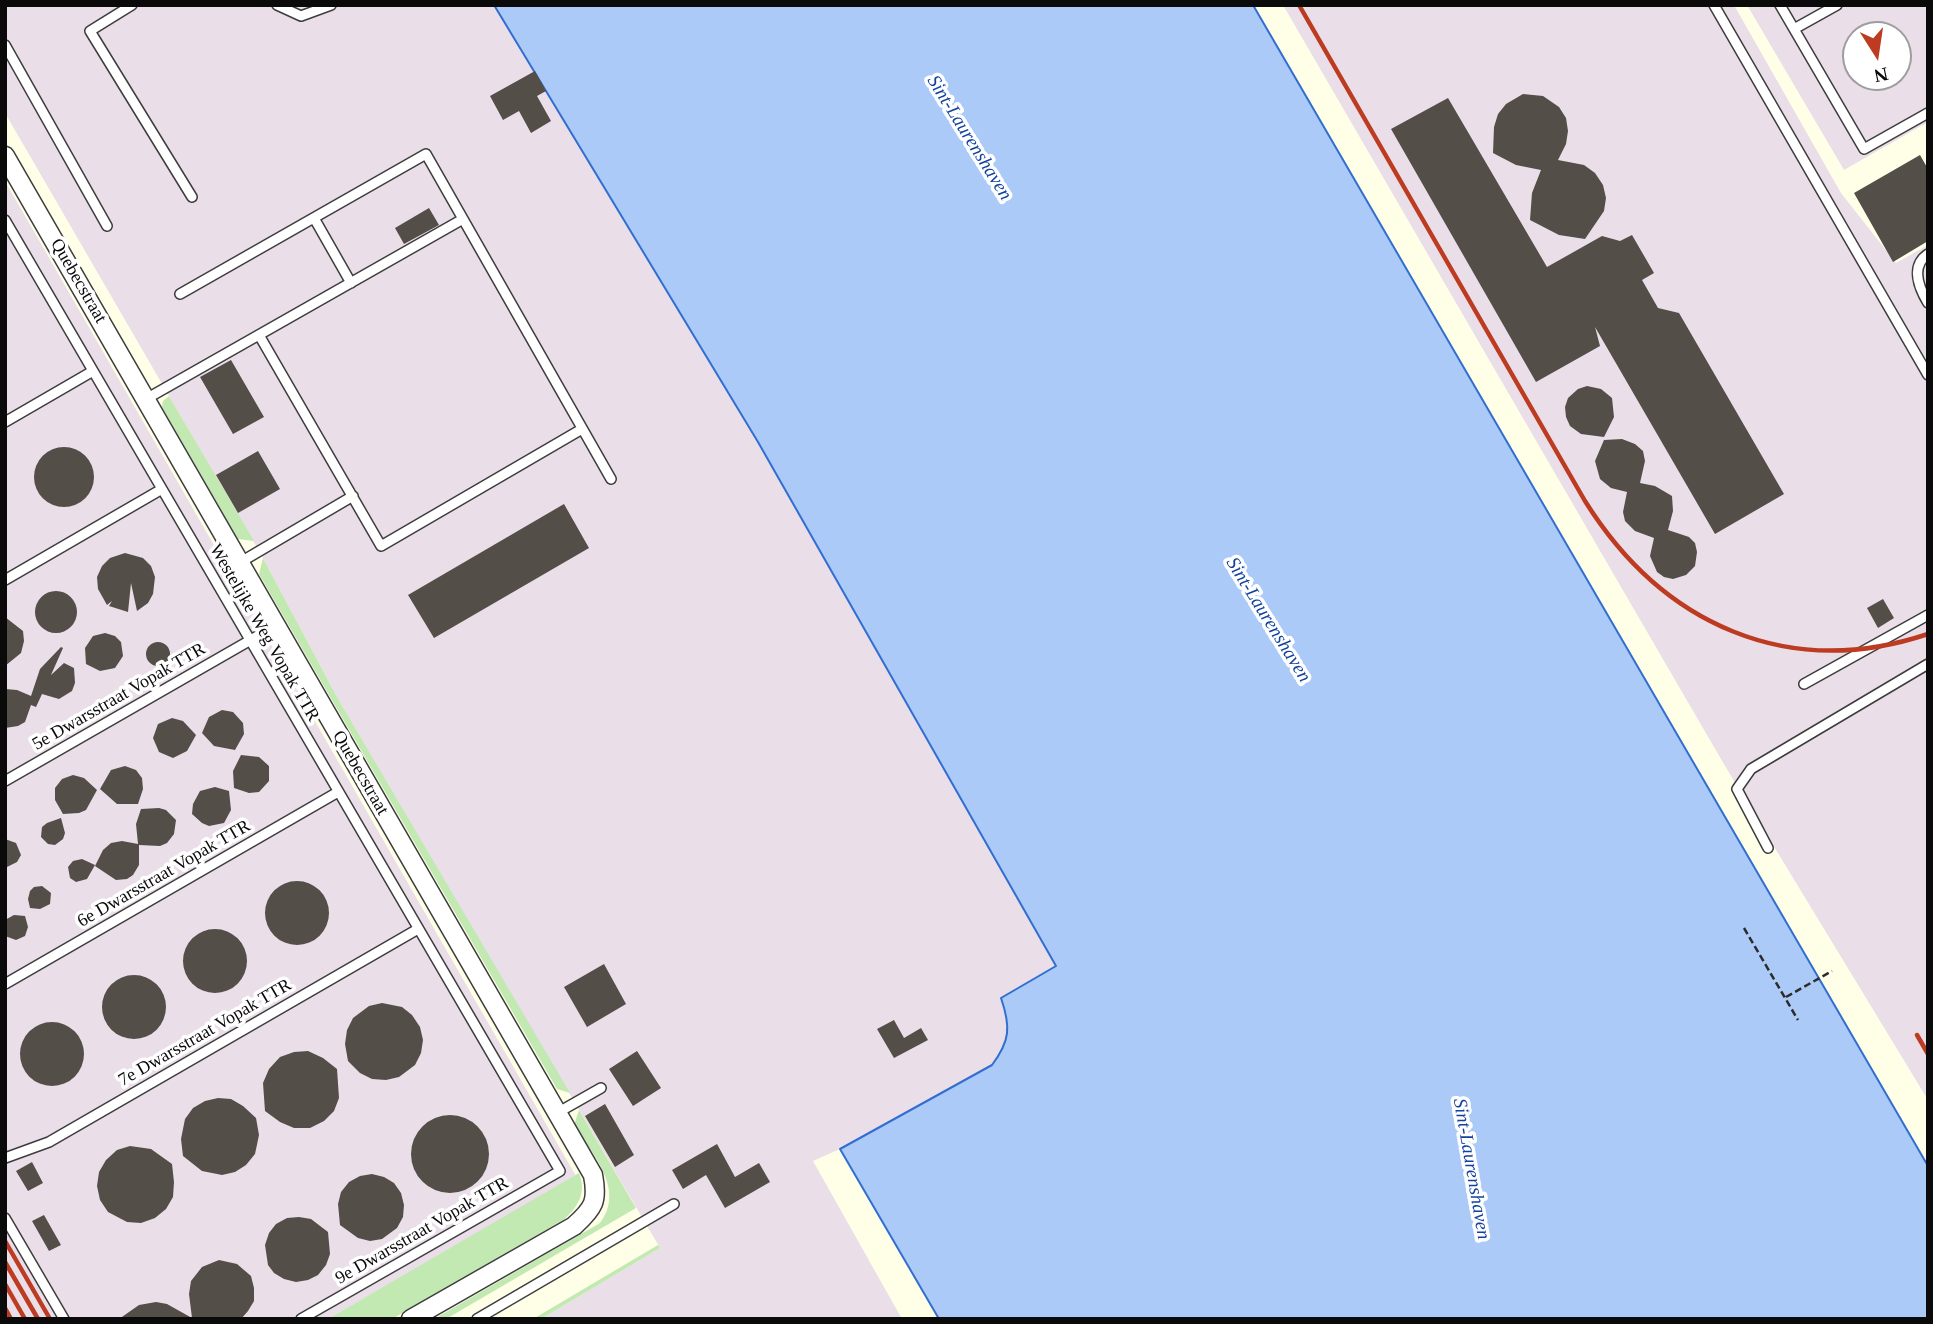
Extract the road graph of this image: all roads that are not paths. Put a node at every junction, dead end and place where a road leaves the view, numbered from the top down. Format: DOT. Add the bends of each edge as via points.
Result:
graph roads {
  1 [pos="132,5"];
  2 [pos="277,5"];
  3 [pos="331,5"];
  4 [pos="1714,5"];
  5 [pos="1780,5"];
  6 [pos="1837,5"];
  7 [pos="1794,29"];
  8 [pos="5,44"];
  9 [pos="1928,113"];
  10 [pos="5,156"];
  11 [pos="192,197"];
  12 [pos="314,218"];
  13 [pos="463,219"];
  14 [pos="5,220"];
  15 [pos="107,226"];
  16 [pos="10,237"];
  17 [pos="1928,254"];
  18 [pos="351,283"];
  19 [pos="180,294"];
  20 [pos="1928,303"];
  21 [pos="259,335"];
  22 [pos="93,371"];
  23 [pos="1928,375"];
  24 [pos="146,399"];
  25 [pos="5,422"];
  26 [pos="582,429"];
  27 [pos="611,479"];
  28 [pos="162,489"];
  29 [pos="353,496"];
  30 [pos="239,563"];
  31 [pos="5,579"];
  32 [pos="1928,615"];
  33 [pos="275,625"];
  34 [pos="250,639"];
  35 [pos="1928,664"];
  36 [pos="1804,684"];
  37 [pos="5,781"];
  38 [pos="338,792"];
  39 [pos="1768,848"];
  40 [pos="418,929"];
  41 [pos="5,984"];
  42 [pos="601,1088"];
  43 [pos="557,1113"];
  44 [pos="5,1158"];
  45 [pos="559,1171"];
  46 [pos="674,1204"];
  47 [pos="5,1218"];
  48 [pos="64,1319"];
  49 [pos="301,1319"];
  50 [pos="411,1319"];
  51 [pos="477,1319"];
  1 -- 11 [label="lane" via="90,31"];
  2 -- 3 [label="lane" via="301,16"];
  4 -- 23 [label="lane"];
  5 -- 7 [label="lane"];
  6 -- 7 [label="lane"];
  7 -- 9 [label="lane" via="1864,149"];
  8 -- 15 [label="lane"];
  10 -- 24 [label="street, Quebecstraat"];
  12 -- 13 [label="lane" via="426,154"];
  12 -- 18 [label="lane"];
  12 -- 19 [label="lane"];
  13 -- 18 [label="lane"];
  13 -- 26 [label="lane"];
  14 -- 16 [label="lane, Westelijke Weg Vopak TTR"];
  16 -- 22 [label="lane, Westelijke Weg Vopak TTR"];
  17 -- 20 [label="lane" via="1918,267 1917,278"];
  18 -- 21 [label="lane"];
  21 -- 24 [label="lane"];
  21 -- 29 [label="lane"];
  22 -- 25 [label="lane"];
  22 -- 28 [label="lane, Westelijke Weg Vopak TTR"];
  24 -- 30 [label="street, Quebecstraat"];
  26 -- 27 [label="lane"];
  26 -- 29 [label="lane" via="382,546"];
  28 -- 31 [label="lane"];
  28 -- 34 [label="lane, Westelijke Weg Vopak TTR"];
  29 -- 30 [label="lane"];
  30 -- 33 [label="street, Quebecstraat"];
  32 -- 36 [label="lane"];
  33 -- 34 [label="lane, 5e Dwarsstraat Vopak TTR"];
  33 -- 43 [label="street, Quebecstraat"];
  34 -- 37 [label="lane, 5e Dwarsstraat Vopak TTR"];
  34 -- 38 [label="lane, Westelijke Weg Vopak TTR"];
  35 -- 39 [label="lane" via="1751,769 1737,789"];
  38 -- 40 [label="lane, Westelijke Weg Vopak TTR"];
  38 -- 41 [label="lane, 6e Dwarsstraat Vopak TTR"];
  40 -- 44 [label="lane, 7e Dwarsstraat Vopak TTR" via="49,1142"];
  40 -- 45 [label="lane, Westelijke Weg Vopak TTR"];
  42 -- 43 [label="lane"];
  43 -- 50 [label="street, Quebecstraat" via="593,1175 593,1206 574,1226"];
  45 -- 49 [label="lane, 9e Dwarsstraat Vopak TTR"];
  46 -- 51 [label="lane"];
  47 -- 48 [label="lane"];
}
